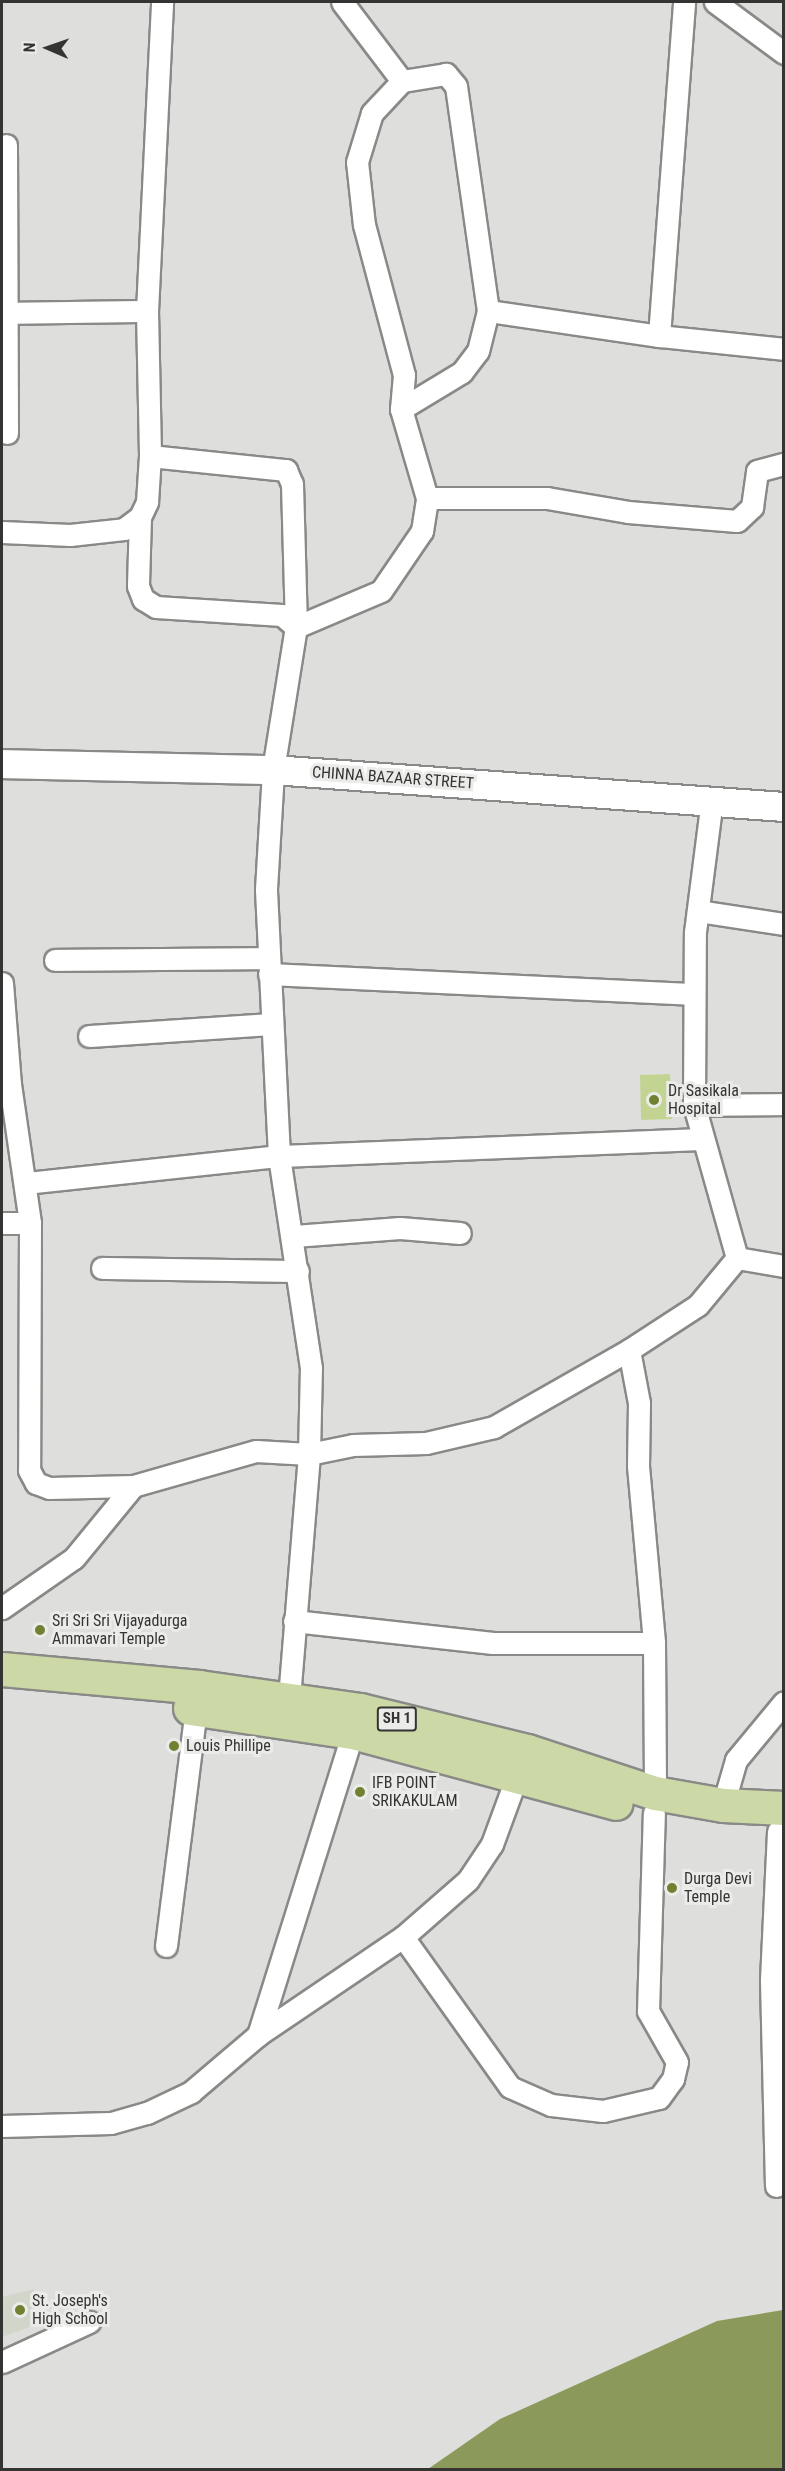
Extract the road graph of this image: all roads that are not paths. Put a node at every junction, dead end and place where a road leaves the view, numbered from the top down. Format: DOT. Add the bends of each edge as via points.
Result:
graph roads {
  1 [pos="162,2"];
  2 [pos="342,2"];
  3 [pos="684,2"];
  4 [pos="715,2"];
  5 [pos="783,53"];
  6 [pos="402,81"];
  7 [pos="6,145"];
  8 [pos="147,311"];
  9 [pos="488,311"];
  10 [pos="5,314"];
  11 [pos="659,336"];
  12 [pos="783,349"];
  13 [pos="401,409"];
  14 [pos="7,433"];
  15 [pos="150,456"];
  16 [pos="783,464"];
  17 [pos="426,498"];
  18 [pos="140,517"];
  19 [pos="2,532"];
  20 [pos="296,627"];
  21 [pos="2,764"];
  22 [pos="273,770"];
  23 [pos="712,800"];
  24 [pos="783,807"];
  25 [pos="698,911"];
  26 [pos="783,924"];
  27 [pos="55,960"];
  28 [pos="268,966"];
  29 [pos="2,983"];
  30 [pos="691,994"];
  31 [pos="272,1024"];
  32 [pos="89,1035"];
  33 [pos="6,1084"];
  34 [pos="783,1104"];
  35 [pos="694,1106"];
  36 [pos="703,1139"];
  37 [pos="279,1156"];
  38 [pos="26,1183"];
  39 [pos="2,1223"];
  40 [pos="30,1223"];
  41 [pos="460,1233"];
  42 [pos="294,1236"];
  43 [pos="737,1258"];
  44 [pos="783,1266"];
  45 [pos="102,1268"];
  46 [pos="298,1271"];
  47 [pos="629,1350"];
  48 [pos="309,1454"];
  49 [pos="134,1486"];
  50 [pos="2,1608"];
  51 [pos="294,1620"];
  52 [pos="654,1644"];
  53 [pos="2,1670"];
  54 [pos="2,1689"];
  55 [pos="289,1698"];
  56 [pos="783,1702"];
  57 [pos="196,1708"];
  58 [pos="353,1732"];
  59 [pos="517,1776"];
  60 [pos="654,1803"];
  61 [pos="723,1805"];
  62 [pos="781,1823"];
  63 [pos="403,1937"];
  64 [pos="166,1946"];
  65 [pos="258,2035"];
  66 [pos="2,2126"];
  67 [pos="776,2186"];
  68 [pos="89,2322"];
  69 [pos="2,2362"];
  1 -- 8 [label="street"];
  2 -- 6 [label="street"];
  3 -- 11 [label="street"];
  4 -- 5 [label="street"];
  6 -- 9 [label="street" via="446,74 456,86"];
  6 -- 13 [label="street" via="372,113 357,162 364,225 404,375"];
  7 -- 10 [label="street"];
  8 -- 10 [label="street"];
  8 -- 15 [label="street"];
  9 -- 11 [label="street"];
  9 -- 13 [label="street" via="478,351 462,372"];
  10 -- 14 [label="street"];
  11 -- 12 [label="street"];
  13 -- 17 [label="street"];
  15 -- 18 [label="street" via="147,502"];
  15 -- 20 [label="street" via="286,470 292,484"];
  16 -- 17 [label="street" via="757,471 752,507 737,521 628,512 547,498"];
  17 -- 20 [label="street" via="422,531 381,591"];
  18 -- 19 [label="street" via="124,528 70,535"];
  18 -- 20 [label="street" via="138,586 143,599 156,607 282,615"];
  20 -- 22 [label="street"];
  21 -- 22 [label="street, CHINNA BAZAAR STREET"];
  22 -- 23 [label="street, CHINNA BAZAAR STREET"];
  22 -- 28 [label="street" via="266,889"];
  23 -- 24 [label="street, CHINNA BAZAAR STREET"];
  23 -- 25 [label="street"];
  25 -- 26 [label="street"];
  25 -- 30 [label="street"];
  27 -- 28 [label="street"];
  28 -- 30 [label="street"];
  28 -- 31 [label="street"];
  29 -- 33 [label="street"];
  30 -- 35 [label="street"];
  31 -- 32 [label="street"];
  31 -- 37 [label="street"];
  33 -- 38 [label="street"];
  34 -- 35 [label="street"];
  35 -- 36 [label="street"];
  36 -- 37 [label="street"];
  36 -- 43 [label="street"];
  37 -- 38 [label="street"];
  37 -- 42 [label="street"];
  38 -- 40 [label="street"];
  39 -- 40 [label="street"];
  40 -- 49 [label="street" via="29,1470 36,1483 49,1488"];
  41 -- 42 [label="street" via="400,1228"];
  42 -- 46 [label="street"];
  43 -- 44 [label="street"];
  43 -- 47 [label="street" via="698,1305"];
  45 -- 46 [label="street"];
  46 -- 48 [label="street" via="311,1368"];
  47 -- 48 [label="street" via="494,1427 426,1443 353,1445"];
  47 -- 52 [label="street" via="639,1404 638,1466"];
  48 -- 49 [label="street" via="256,1451"];
  48 -- 51 [label="street"];
  49 -- 50 [label="street" via="74,1558"];
  51 -- 52 [label="street" via="493,1643"];
  51 -- 55 [label="street"];
  52 -- 60 [label="street"];
  53 -- 55 [label="main road, SH 1"];
  54 -- 57 [label="main road, SH 1"];
  55 -- 60 [label="main road, SH 1" via="360,1710 526,1751"];
  56 -- 61 [label="street" via="736,1760"];
  57 -- 58 [label="main road, SH 1"];
  57 -- 64 [label="street"];
  58 -- 59 [label="main road, SH 1"];
  58 -- 65 [label="street"];
  59 -- 60 [label="main road, SH 1"];
  59 -- 63 [label="street" via="492,1844 468,1880"];
  60 -- 61 [label="main road, SH 1"];
  60 -- 62 [label="main road, SH 1"];
  60 -- 63 [label="street" via="648,2011 677,2062 659,2098 603,2111 551,2105 510,2087"];
  61 -- 62 [label="main road, SH 1"];
  62 -- 67 [label="street" via="771,1980"];
  63 -- 65 [label="street"];
  65 -- 66 [label="street" via="191,2092 147,2113 80,2127"];
  68 -- 69 [label="street"];
}
